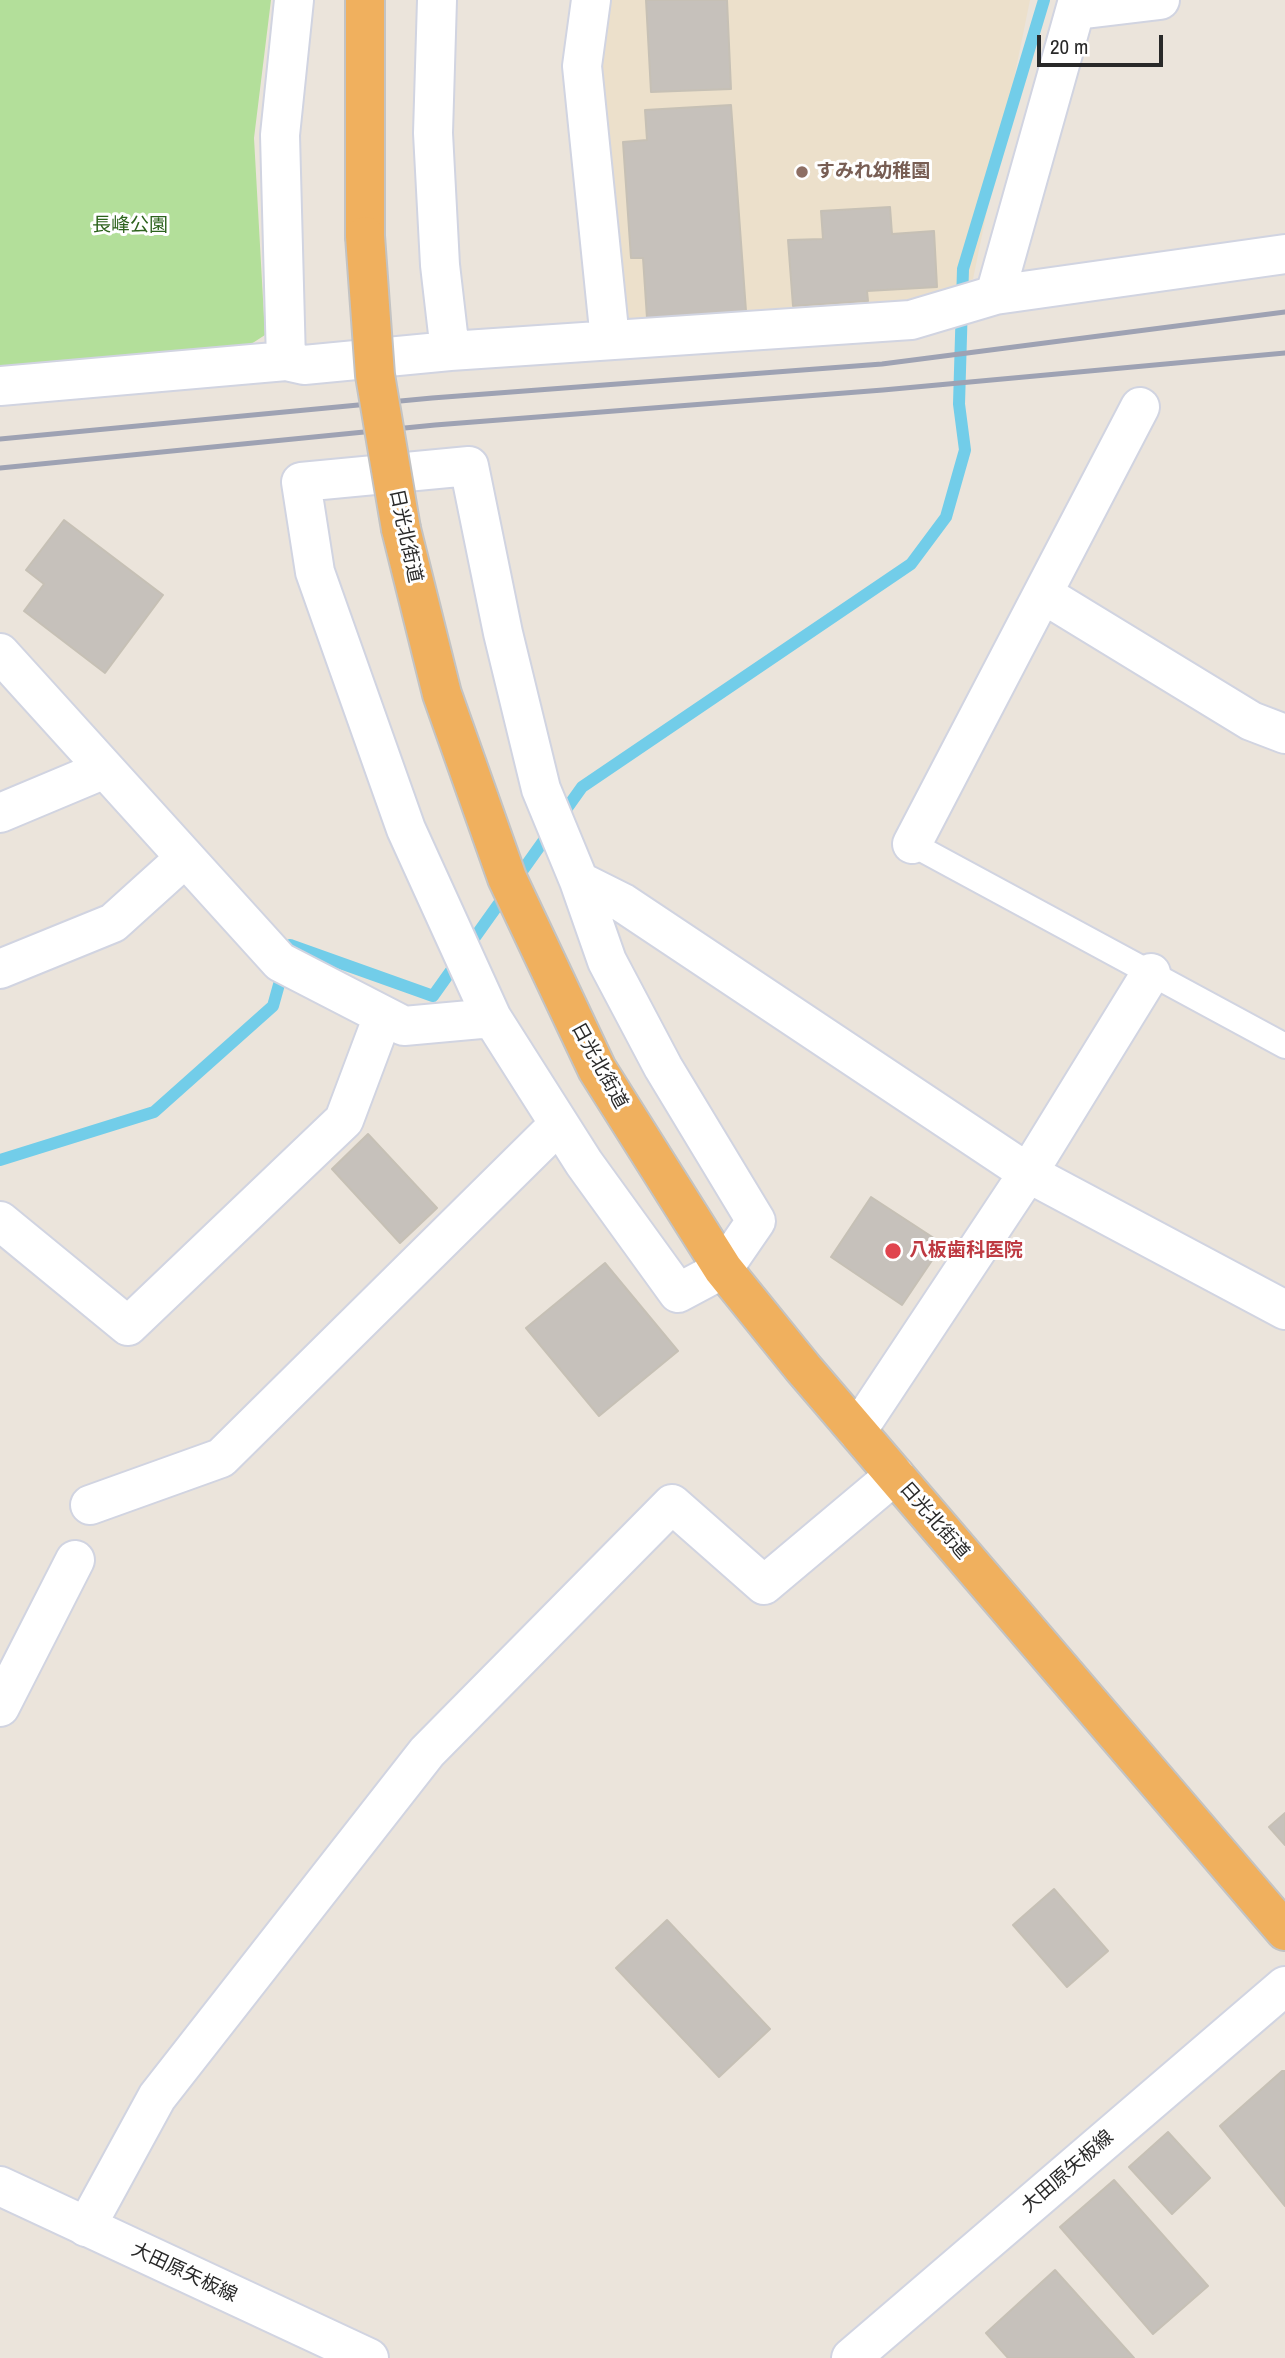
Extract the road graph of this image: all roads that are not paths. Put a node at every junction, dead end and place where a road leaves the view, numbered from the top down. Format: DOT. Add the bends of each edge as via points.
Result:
graph roads {
  1 [pos="294,0"];
  2 [pos="365,0"];
  3 [pos="437,0"];
  4 [pos="591,0"];
  5 [pos="1160,0"];
  6 [pos="1077,5"];
  7 [pos="1285,254"];
  8 [pos="995,295"];
  9 [pos="610,340"];
  10 [pos="450,351"];
  11 [pos="286,360"];
  12 [pos="0,386"];
  13 [pos="1140,407"];
  14 [pos="1043,594"];
  15 [pos="0,653"];
  16 [pos="1285,734"];
  17 [pos="105,769"];
  18 [pos="0,813"];
  19 [pos="912,844"];
  20 [pos="185,858"];
  21 [pos="579,881"];
  22 [pos="0,969"];
  23 [pos="1151,973"];
  24 [pos="383,1016"];
  25 [pos="492,1017"];
  26 [pos="1285,1046"];
  27 [pos="559,1124"];
  28 [pos="1028,1173"];
  29 [pos="0,1221"];
  30 [pos="723,1269"];
  31 [pos="1285,1310"];
  32 [pos="857,1431"];
  33 [pos="895,1475"];
  34 [pos="90,1505"];
  35 [pos="75,1560"];
  36 [pos="0,1707"];
  37 [pos="1285,1931"];
  38 [pos="1285,1986"];
  39 [pos="2,2191"];
  40 [pos="86,2227"];
  41 [pos="369,2358"];
  42 [pos="851,2358"];
  1 -- 11 [label="street" via="280,135"];
  2 -- 30 [label="highway, 日光北街道, bridge" via="365,236 375,375 401,529 442,694 508,878 597,1069"];
  3 -- 10 [label="street" via="433,133"];
  4 -- 9 [label="street" via="582,66"];
  5 -- 6 [label="street"];
  6 -- 8 [label="street"];
  7 -- 8 [label="street"];
  8 -- 9 [label="street" via="911,320"];
  9 -- 10 [label="street"];
  10 -- 11 [label="street" via="304,365"];
  11 -- 12 [label="street"];
  13 -- 14 [label="street"];
  14 -- 16 [label="street" via="1251,721"];
  14 -- 19 [label="street"];
  15 -- 17 [label="street"];
  17 -- 18 [label="street"];
  17 -- 20 [label="street"];
  19 -- 23 [label="lane"];
  20 -- 22 [label="street" via="113,923"];
  20 -- 24 [label="street" via="280,962"];
  21 -- 25 [label="street" via="541,789 468,466 301,482 315,572 406,829"];
  21 -- 28 [label="street" via="623,903"];
  21 -- 30 [label="street" via="607,961 663,1067 756,1221"];
  23 -- 26 [label="lane"];
  23 -- 28 [label="street"];
  24 -- 25 [label="street" via="404,1026"];
  24 -- 29 [label="street" via="344,1120 128,1326"];
  25 -- 27 [label="street"];
  27 -- 30 [label="street" via="678,1293"];
  27 -- 34 [label="street" via="221,1458"];
  28 -- 31 [label="street"];
  28 -- 32 [label="street"];
  30 -- 32 [label="highway, 日光北街道"];
  32 -- 33 [label="highway, 日光北街道"];
  33 -- 37 [label="highway, 日光北街道"];
  33 -- 40 [label="street" via="764,1585 672,1504 427,1752 157,2097"];
  35 -- 36 [label="street"];
  38 -- 42 [label="street, 大田原矢板線"];
  39 -- 40 [label="street, 大田原矢板線"];
  40 -- 41 [label="street, 大田原矢板線"];
}
